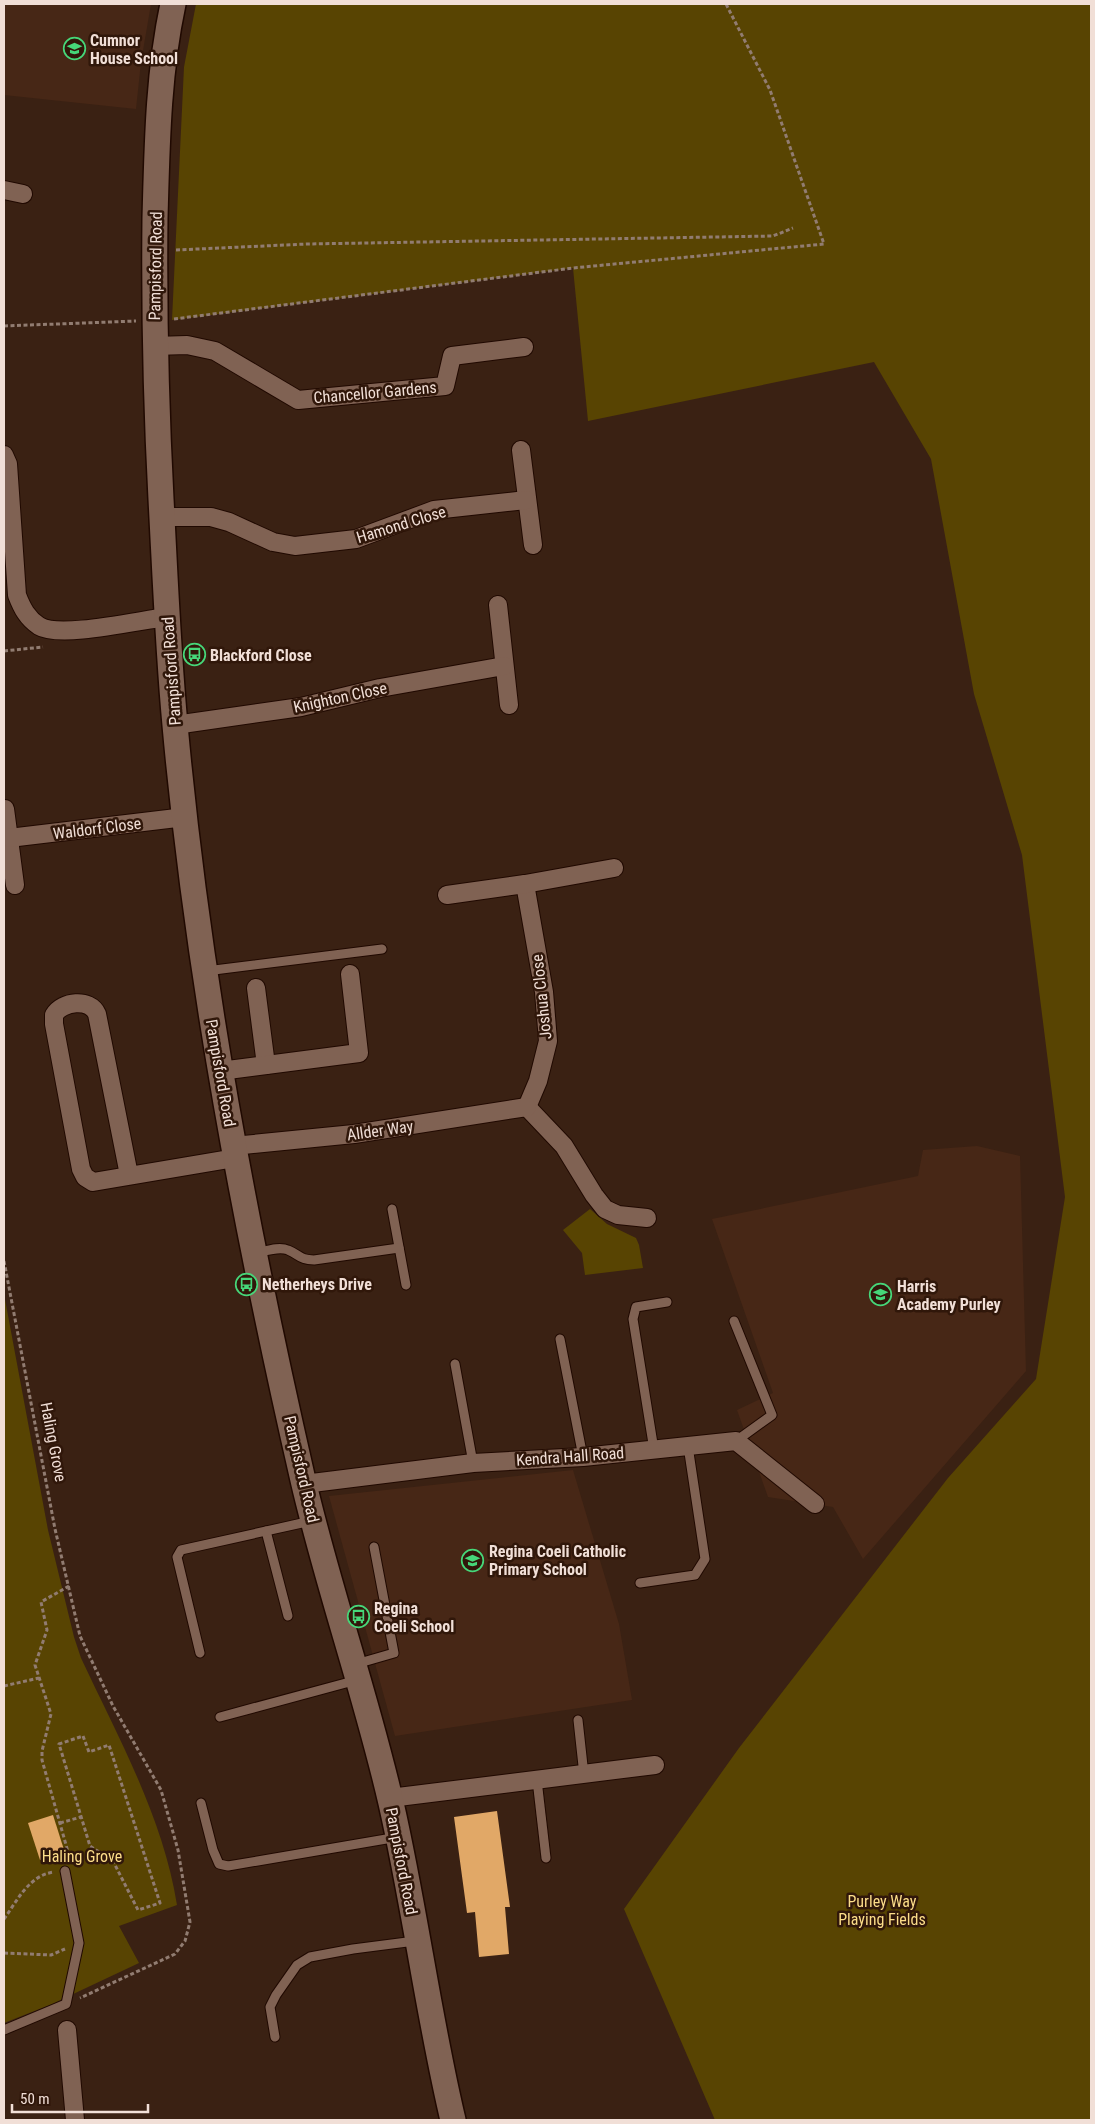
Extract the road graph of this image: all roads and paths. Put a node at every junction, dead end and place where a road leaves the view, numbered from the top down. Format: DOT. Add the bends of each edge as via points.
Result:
graph roads {
  1 [pos="173,4"];
  2 [pos="726,4"];
  3 [pos="4,190"];
  4 [pos="23,194"];
  5 [pos="793,228"];
  6 [pos="155,251"];
  7 [pos="154,320"];
  8 [pos="4,326"];
  9 [pos="154,346"];
  10 [pos="524,347"];
  11 [pos="520,450"];
  12 [pos="4,455"];
  13 [pos="526,500"];
  14 [pos="162,517"];
  15 [pos="534,544"];
  16 [pos="498,605"];
  17 [pos="167,617"];
  18 [pos="504,666"];
  19 [pos="509,705"];
  20 [pos="174,724"];
  21 [pos="5,810"];
  22 [pos="185,817"];
  23 [pos="10,838"];
  24 [pos="614,868"];
  25 [pos="525,884"];
  26 [pos="15,885"];
  27 [pos="446,895"];
  28 [pos="382,948"];
  29 [pos="205,971"];
  30 [pos="350,974"];
  31 [pos="256,988"];
  32 [pos="266,1065"];
  33 [pos="220,1071"];
  34 [pos="527,1107"];
  35 [pos="234,1152"];
  36 [pos="129,1175"];
  37 [pos="392,1210"];
  38 [pos="648,1218"];
  39 [pos="399,1248"];
  40 [pos="254,1254"];
  41 [pos="4,1261"];
  42 [pos="406,1285"];
  43 [pos="667,1302"];
  44 [pos="734,1321"];
  45 [pos="560,1339"];
  46 [pos="455,1364"];
  47 [pos="736,1441"];
  48 [pos="688,1446"];
  49 [pos="654,1450"];
  50 [pos="583,1457"];
  51 [pos="473,1463"];
  52 [pos="304,1484"];
  53 [pos="815,1504"];
  54 [pos="313,1521"];
  55 [pos="266,1531"];
  56 [pos="374,1547"];
  57 [pos="640,1583"];
  58 [pos="69,1586"];
  59 [pos="288,1616"];
  60 [pos="200,1653"];
  61 [pos="355,1672"];
  62 [pos="39,1678"];
  63 [pos="4,1686"];
  64 [pos="220,1717"];
  65 [pos="578,1720"];
  66 [pos="655,1765"];
  67 [pos="584,1775"];
  68 [pos="537,1780"];
  69 [pos="390,1798"];
  70 [pos="201,1803"];
  71 [pos="81,1817"];
  72 [pos="60,1824"];
  73 [pos="398,1836"];
  74 [pos="546,1858"];
  75 [pos="65,1870"];
  76 [pos="4,1919"];
  77 [pos="418,1940"];
  78 [pos="80,1943"];
  79 [pos="4,1954"];
  80 [pos="66,2004"];
  81 [pos="4,2030"];
  82 [pos="67,2030"];
  83 [pos="275,2036"];
  84 [pos="75,2120"];
  85 [pos="453,2120"];
  1 -- 6 [label="street, Pampisford Road" via="159,102"];
  2 -- 7 [label="path" via="770,90 824,244 573,268"];
  3 -- 4 [label="street"];
  5 -- 6 [label="path" via="773,236 307,244"];
  6 -- 7 [label="street, Pampisford Road"];
  7 -- 8 [label="path"];
  7 -- 9 [label="street, Pampisford Road"];
  9 -- 10 [label="street, Chancellor Gardens" via="187,346 214,351 298,400 445,386 452,356"];
  9 -- 14 [label="street, Pampisford Road"];
  11 -- 13 [label="street"];
  12 -- 17 [label="street" via="8,464 17,595 25,614 41,627 63,632"];
  13 -- 14 [label="street, Hamond Close" via="434,510 356,539 295,546 273,542 211,517"];
  13 -- 15 [label="street"];
  14 -- 17 [label="street, Pampisford Road"];
  16 -- 18 [label="street"];
  17 -- 20 [label="street, Pampisford Road"];
  18 -- 19 [label="street"];
  18 -- 20 [label="street, Knighton Close" via="380,688 301,707"];
  20 -- 22 [label="street, Pampisford Road"];
  21 -- 23 [label="street"];
  22 -- 23 [label="street, Waldorf Close"];
  22 -- 29 [label="street, Pampisford Road"];
  23 -- 26 [label="street"];
  24 -- 25 [label="street"];
  25 -- 27 [label="street"];
  25 -- 34 [label="street, Joshua Close" via="544,992 548,1041 538,1081"];
  28 -- 29 [label="lane"];
  29 -- 33 [label="street, Pampisford Road"];
  30 -- 32 [label="street" via="359,1053"];
  31 -- 32 [label="street"];
  32 -- 33 [label="street"];
  33 -- 35 [label="street, Pampisford Road"];
  34 -- 35 [label="street, Allder Way"];
  34 -- 38 [label="street" via="564,1146 606,1209 618,1215"];
  35 -- 36 [label="street"];
  35 -- 40 [label="street, Pampisford Road"];
  36 -- 36 [label="street" via="97,1014 90,1005 64,1007 57,1011 54,1024 81,1169 93,1182"];
  37 -- 39 [label="lane"];
  39 -- 40 [label="lane" via="314,1260 303,1260 288,1250"];
  39 -- 42 [label="lane"];
  40 -- 52 [label="street, Pampisford Road"];
  41 -- 58 [label="path, Haling Grove" via="55,1529"];
  43 -- 49 [label="lane" via="636,1307 633,1319"];
  44 -- 47 [label="lane" via="772,1415"];
  45 -- 50 [label="lane"];
  46 -- 51 [label="lane"];
  47 -- 48 [label="street, Kendra Hall Road"];
  47 -- 53 [label="street"];
  48 -- 49 [label="street, Kendra Hall Road"];
  48 -- 57 [label="lane" via="705,1559 695,1575"];
  49 -- 50 [label="street, Kendra Hall Road"];
  50 -- 51 [label="street, Kendra Hall Road"];
  51 -- 52 [label="street, Kendra Hall Road"];
  52 -- 54 [label="street, Pampisford Road"];
  54 -- 55 [label="lane"];
  54 -- 61 [label="street, Pampisford Road"];
  55 -- 59 [label="lane"];
  55 -- 60 [label="lane" via="181,1550 177,1557"];
  56 -- 61 [label="lane" via="394,1653"];
  58 -- 62 [label="path" via="41,1602 47,1630 35,1665"];
  58 -- 80 [label="path, Haling Grove" via="80,1636 113,1706 161,1790 178,1850 190,1922 185,1941 175,1954"];
  61 -- 64 [label="lane"];
  61 -- 69 [label="street, Pampisford Road"];
  62 -- 63 [label="path"];
  62 -- 72 [label="path" via="51,1714 42,1760"];
  65 -- 67 [label="lane"];
  66 -- 67 [label="street"];
  67 -- 68 [label="street"];
  68 -- 69 [label="street"];
  68 -- 74 [label="lane"];
  69 -- 73 [label="street, Pampisford Road"];
  70 -- 73 [label="lane" via="219,1864 228,1866"];
  71 -- 71 [label="path" via="60,1744 83,1736 89,1752 110,1745 160,1903 138,1910 113,1861 90,1846"];
  71 -- 72 [label="path"];
  72 -- 75 [label="path" via="70,1860"];
  73 -- 77 [label="street, Pampisford Road"];
  75 -- 76 [label="path" via="47,1873 30,1883"];
  75 -- 78 [label="lane"];
  77 -- 83 [label="lane" via="310,1957 298,1964 270,2007"];
  77 -- 85 [label="street, Pampisford Road"];
  78 -- 79 [label="path" via="51,1954"];
  78 -- 80 [label="lane"];
  80 -- 81 [label="lane"];
  82 -- 84 [label="street"];
}
